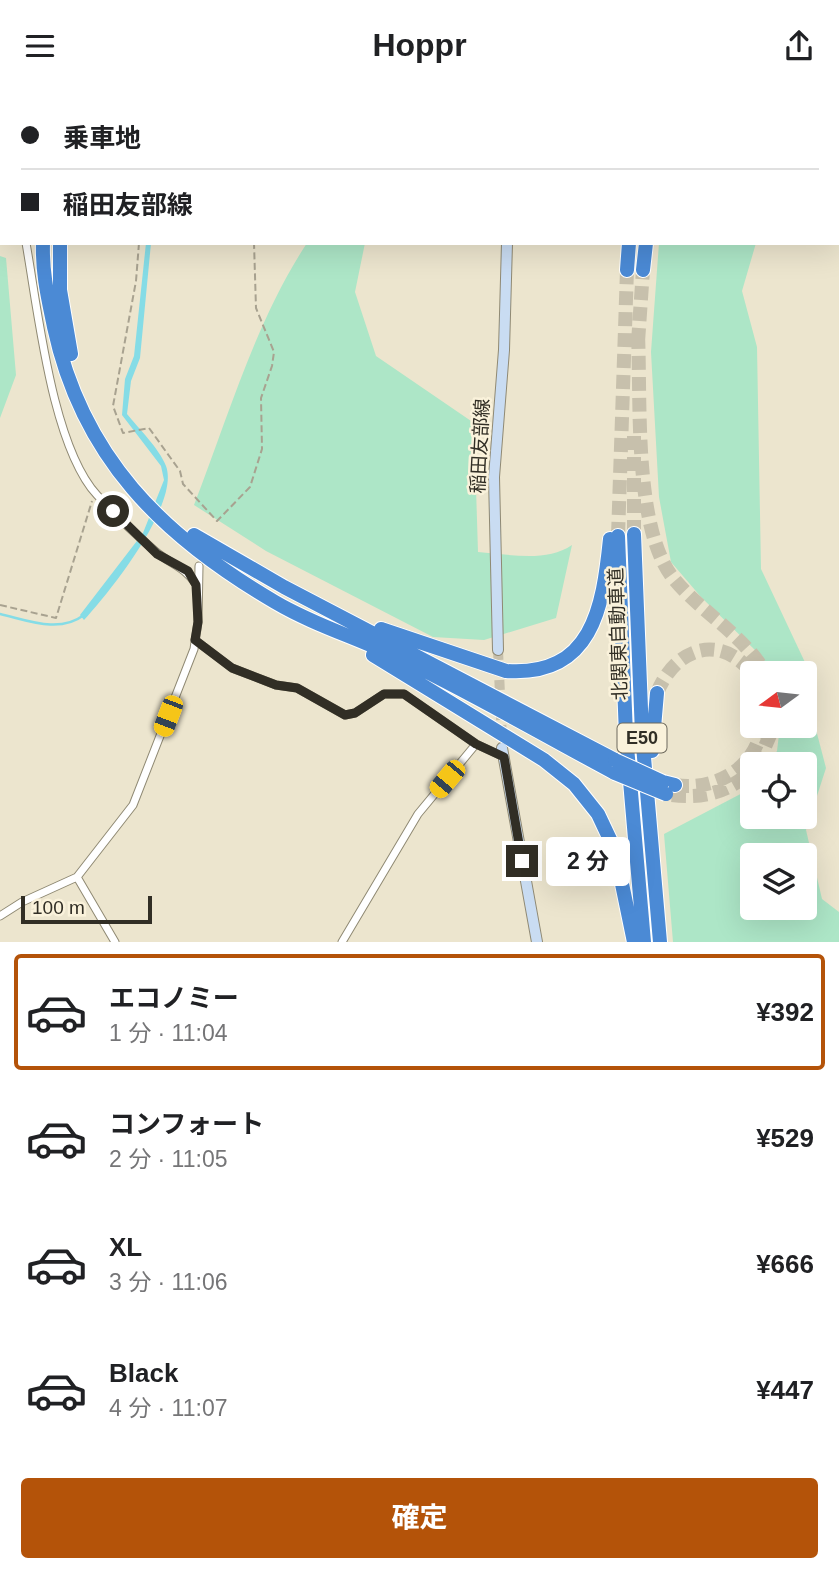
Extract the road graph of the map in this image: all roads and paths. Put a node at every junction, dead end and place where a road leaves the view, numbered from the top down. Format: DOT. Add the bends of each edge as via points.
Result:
graph roads {
  1 [pos="26,245"];
  2 [pos="43,245"];
  3 [pos="51,245"];
  4 [pos="60,245"];
  5 [pos="139,245"];
  6 [pos="254,245"];
  7 [pos="506,245"];
  8 [pos="629,245"];
  9 [pos="646,245"];
  10 [pos="627,270"];
  11 [pos="643,271"];
  12 [pos="52,317"];
  13 [pos="94,492"];
  14 [pos="634,534"];
  15 [pos="199,566"];
  16 [pos="196,585"];
  17 [pos="0,605"];
  18 [pos="333,614"];
  19 [pos="326,629"];
  20 [pos="195,640"];
  21 [pos="498,650"];
  22 [pos="657,693"];
  23 [pos="476,744"];
  24 [pos="503,753"];
  25 [pos="615,767"];
  26 [pos="669,789"];
  27 [pos="653,870"];
  28 [pos="77,877"];
  29 [pos="0,916"];
  30 [pos="115,942"];
  31 [pos="342,942"];
  32 [pos="537,942"];
  33 [pos="634,942"];
  34 [pos="644,942"];
  35 [pos="660,942"];
  1 -- 13 [label="street" via="53,399"];
  2 -- 12 [label="highway" via="44,284"];
  3 -- 12 [label="highway"];
  4 -- 18 [label="highway" via="62,315 74,369 96,421 125,468 159,506 195,536"];
  5 -- 6 [label="path" via="113,406 123,433 149,428 180,471 183,484 217,521 250,487 262,449 261,398 274,352 256,308"];
  7 -- 21 [label="main road, 稲田友部線" via="494,477"];
  8 -- 10 [label="highway"];
  9 -- 11 [label="highway"];
  12 -- 19 [label="highway" via="75,400 103,452 135,494 191,545 274,601"];
  13 -- 16 [label="street" via="157,554 188,571"];
  13 -- 17 [label="path" via="56,618"];
  14 -- 27 [label="highway, 北関東自動車道 / E50" via="637,659"];
  15 -- 16 [label="street"];
  16 -- 20 [label="street"];
  18 -- 25 [label="highway"];
  18 -- 34 [label="highway, 北関東自動車道 / E50" via="482,666 524,673 540,670 572,654 594,625 614,537"];
  19 -- 25 [label="highway" via="394,656"];
  19 -- 33 [label="highway" via="520,744 574,784 598,814 615,850"];
  20 -- 23 [label="street" via="232,668 297,688 345,715 384,694 404,694"];
  20 -- 28 [label="street" via="133,806"];
  22 -- 27 [label="highway" via="652,740"];
  23 -- 24 [label="street"];
  23 -- 31 [label="street" via="418,814"];
  24 -- 32 [label="main road"];
  25 -- 26 [label="highway, bridge"];
  27 -- 35 [label="highway, 北関東自動車道 / E50"];
  28 -- 29 [label="street"];
  28 -- 30 [label="street"];
}
